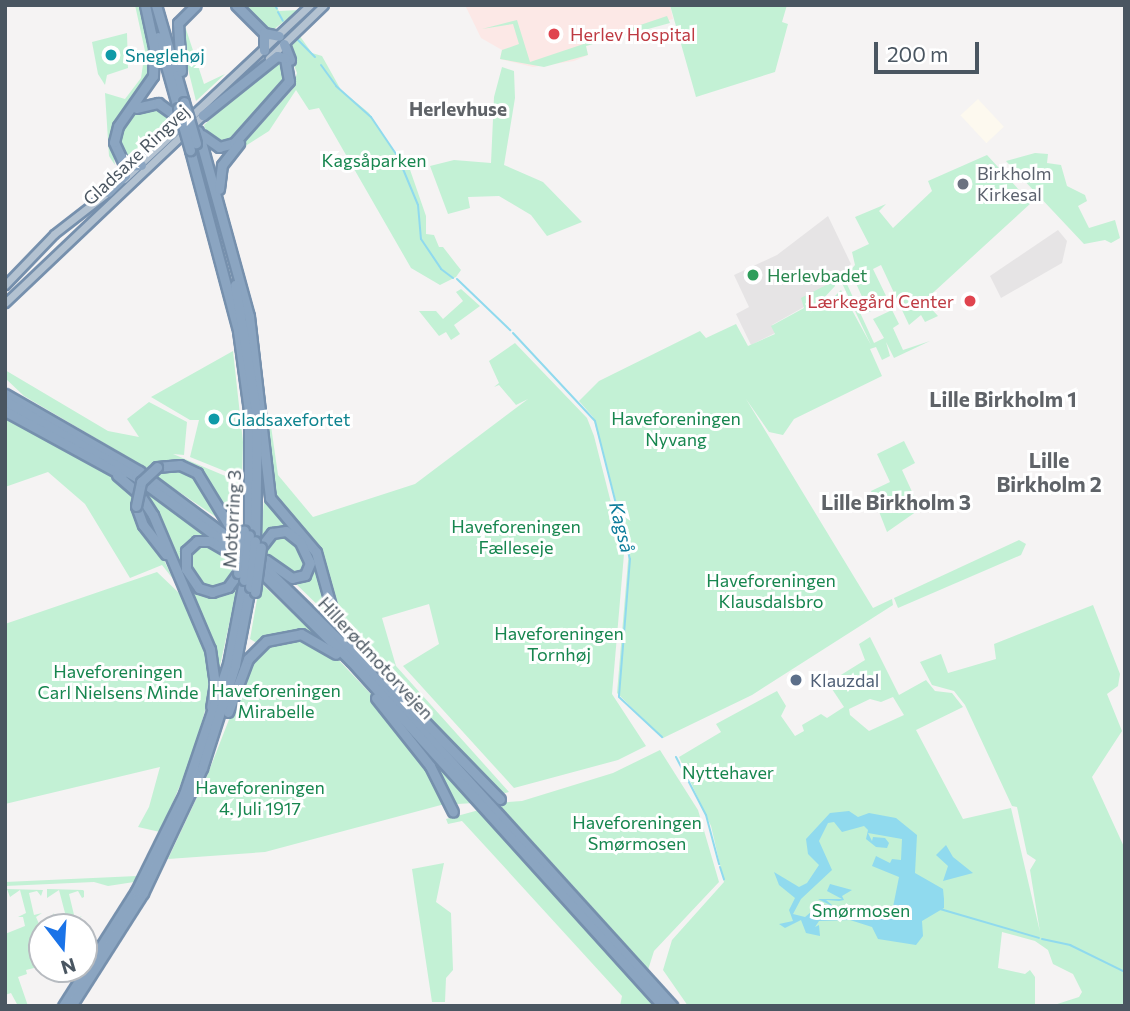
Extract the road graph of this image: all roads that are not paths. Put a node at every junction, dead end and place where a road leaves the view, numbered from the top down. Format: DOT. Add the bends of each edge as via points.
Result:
graph roads {
  1 [pos="147,5"];
  2 [pos="156,5"];
  3 [pos="163,5"];
  4 [pos="196,5"];
  5 [pos="236,5"];
  6 [pos="310,5"];
  7 [pos="324,5"];
  8 [pos="290,32"];
  9 [pos="264,33"];
  10 [pos="281,40"];
  11 [pos="264,50"];
  12 [pos="181,71"];
  13 [pos="181,105"];
  14 [pos="132,110"];
  15 [pos="202,115"];
  16 [pos="198,131"];
  17 [pos="191,149"];
  18 [pos="141,165"];
  19 [pos="125,166"];
  20 [pos="108,192"];
  21 [pos="228,235"];
  22 [pos="5,285"];
  23 [pos="236,291"];
  24 [pos="5,303"];
  25 [pos="242,318"];
  26 [pos="5,387"];
  27 [pos="5,394"];
  28 [pos="5,402"];
  29 [pos="5,411"];
  30 [pos="65,444"];
  31 [pos="264,446"];
  32 [pos="113,454"];
  33 [pos="104,466"];
  34 [pos="173,494"];
  35 [pos="258,514"];
  36 [pos="233,532"];
  37 [pos="253,538"];
  38 [pos="229,552"];
  39 [pos="274,567"];
  40 [pos="247,583"];
  41 [pos="190,604"];
  42 [pos="354,647"];
  43 [pos="336,654"];
  44 [pos="395,691"];
  45 [pos="381,703"];
  46 [pos="231,704"];
  47 [pos="427,745"];
  48 [pos="440,750"];
  49 [pos="202,768"];
  50 [pos="184,794"];
  51 [pos="477,795"];
  52 [pos="500,799"];
  53 [pos="491,811"];
  54 [pos="453,812"];
  55 [pos="63,1006"];
  56 [pos="71,1006"];
  57 [pos="663,1006"];
  58 [pos="672,1006"];
  1 -- 13 [label="highway, Motorring 3"];
  1 -- 14 [label="highway" via="154,70"];
  2 -- 13 [label="highway, Motorring 3"];
  3 -- 12 [label="highway"];
  4 -- 12 [label="highway" via="181,17 177,29"];
  5 -- 9 [label="highway"];
  6 -- 8 [label="main road"];
  7 -- 8 [label="main road"];
  8 -- 10 [label="main road, Gladsaxe Ringvej"];
  9 -- 10 [label="highway"];
  9 -- 11 [label="highway"];
  10 -- 11 [label="main road, Gladsaxe Ringvej"];
  10 -- 15 [label="main road, Gladsaxe Ringvej"];
  10 -- 21 [label="highway" via="295,73 291,84 228,155 219,174"];
  11 -- 18 [label="main road, Gladsaxe Ringvej"];
  12 -- 13 [label="highway"];
  13 -- 14 [label="highway" via="155,102"];
  13 -- 16 [label="highway"];
  13 -- 17 [label="highway, Motorring 3, bridge"];
  13 -- 17 [label="highway"];
  14 -- 19 [label="highway" via="114,135 115,150"];
  15 -- 16 [label="highway" via="276,56 285,58 290,73 285,87 234,143 213,145"];
  15 -- 24 [label="main road, Gladsaxe Ringvej"];
  16 -- 21 [label="highway"];
  17 -- 23 [label="highway, Motorring 3"];
  17 -- 23 [label="highway, Motorring 3" via="210,223"];
  18 -- 19 [label="highway"];
  18 -- 20 [label="main road, Gladsaxe Ringvej"];
  19 -- 20 [label="highway" via="125,175"];
  20 -- 22 [label="main road, Gladsaxe Ringvej" via="54,234"];
  21 -- 23 [label="highway"];
  23 -- 25 [label="highway, Motorring 3"];
  25 -- 31 [label="highway"];
  25 -- 35 [label="highway, Motorring 3" via="257,417"];
  25 -- 37 [label="highway, Motorring 3"];
  26 -- 32 [label="highway"];
  27 -- 32 [label="highway, Hillerødmotorvejen"];
  28 -- 30 [label="highway"];
  28 -- 47 [label="highway, Hillerødmotorvejen" via="136,477 218,536 305,612"];
  29 -- 30 [label="highway"];
  30 -- 33 [label="highway"];
  31 -- 35 [label="highway"];
  31 -- 42 [label="highway" via="270,498 316,552 333,613"];
  32 -- 34 [label="highway, Hillerødmotorvejen"];
  33 -- 38 [label="highway" via="155,495"];
  33 -- 41 [label="highway" via="147,505"];
  34 -- 36 [label="highway"];
  34 -- 48 [label="highway, Hillerødmotorvejen" via="297,596"];
  35 -- 37 [label="highway, Motorring 3"];
  36 -- 39 [label="highway"];
  36 -- 41 [label="highway, bridge" via="197,473 180,466 158,467 141,482 136,506"];
  37 -- 39 [label="highway" via="286,531 309,556 308,570 298,578"];
  37 -- 40 [label="highway, Motorring 3, bridge"];
  37 -- 40 [label="highway, bridge"];
  38 -- 40 [label="highway" via="210,541 197,541 186,551 186,569 199,588 212,592"];
  38 -- 43 [label="highway"];
  39 -- 42 [label="highway"];
  40 -- 46 [label="highway"];
  40 -- 49 [label="highway, Motorring 3" via="232,678"];
  40 -- 50 [label="highway, Motorring 3" via="226,674"];
  41 -- 50 [label="highway" via="210,649 215,683"];
  42 -- 44 [label="highway"];
  43 -- 45 [label="highway"];
  43 -- 46 [label="highway" via="309,636 274,637 248,659"];
  44 -- 48 [label="highway"];
  44 -- 52 [label="highway"];
  45 -- 47 [label="highway"];
  45 -- 54 [label="highway" via="430,765"];
  46 -- 49 [label="highway"];
  47 -- 51 [label="highway, Hillerødmotorvejen"];
  48 -- 51 [label="highway, Hillerødmotorvejen"];
  49 -- 56 [label="highway, Motorring 3" via="143,893"];
  50 -- 55 [label="highway, Motorring 3" via="136,891"];
  51 -- 53 [label="highway, Hillerødmotorvejen"];
  53 -- 57 [label="highway, Hillerødmotorvejen"];
  53 -- 58 [label="highway, Hillerødmotorvejen"];
}
